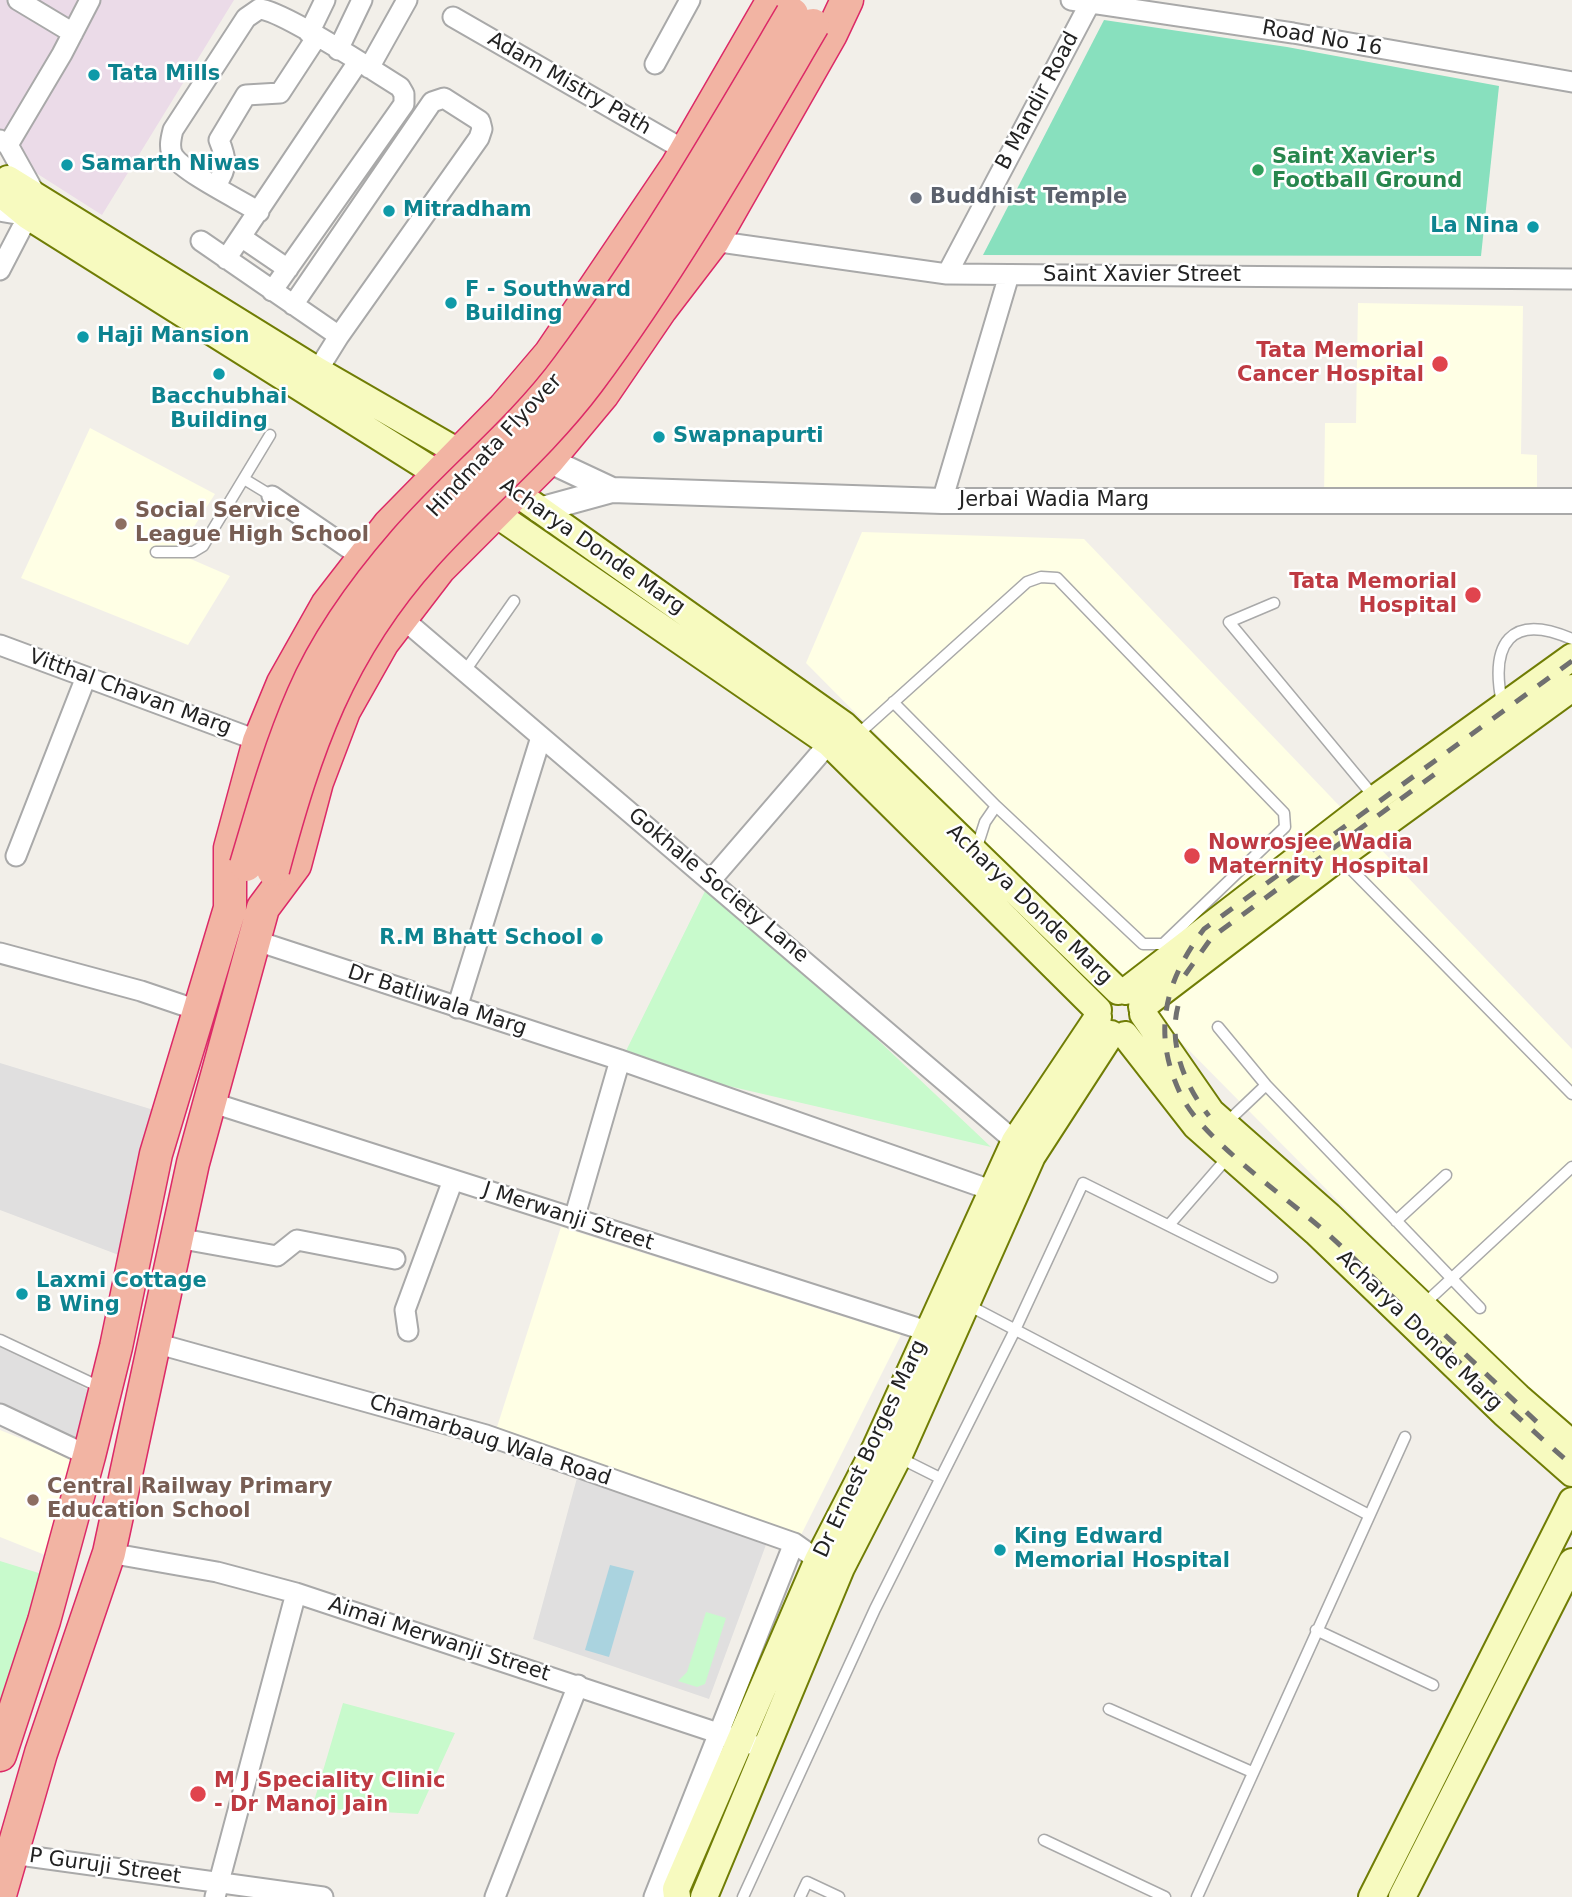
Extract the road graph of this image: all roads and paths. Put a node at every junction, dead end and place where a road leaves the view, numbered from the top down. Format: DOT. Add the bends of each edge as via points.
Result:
graph roads {
  1 [pos="18,0"];
  2 [pos="90,0"];
  3 [pos="325,0"];
  4 [pos="362,0"];
  5 [pos="407,0"];
  6 [pos="690,0"];
  7 [pos="847,0"];
  8 [pos="1080,2"];
  9 [pos="791,6"];
  10 [pos="280,7"];
  11 [pos="453,17"];
  12 [pos="73,33"];
  13 [pos="313,35"];
  14 [pos="338,50"];
  15 [pos="655,64"];
  16 [pos="363,65"];
  17 [pos="1572,82"];
  18 [pos="4,142"];
  19 [pos="686,151"];
  20 [pos="4,186"];
  21 [pos="216,186"];
  22 [pos="33,208"];
  23 [pos="0,211"];
  24 [pos="259,212"];
  25 [pos="242,237"];
  26 [pos="201,241"];
  27 [pos="713,241"];
  28 [pos="226,259"];
  29 [pos="288,269"];
  30 [pos="0,270"];
  31 [pos="947,274"];
  32 [pos="1009,275"];
  33 [pos="1572,279"];
  34 [pos="272,291"];
  35 [pos="293,305"];
  36 [pos="339,336"];
  37 [pos="312,380"];
  38 [pos="501,411"];
  39 [pos="270,435"];
  40 [pos="548,460"];
  41 [pos="449,463"];
  42 [pos="244,479"];
  43 [pos="612,490"];
  44 [pos="272,496"];
  45 [pos="415,498"];
  46 [pos="942,501"];
  47 [pos="1572,501"];
  48 [pos="516,506"];
  49 [pos="466,545"];
  50 [pos="156,552"];
  51 [pos="363,558"];
  52 [pos="514,601"];
  53 [pos="1275,603"];
  54 [pos="402,618"];
  55 [pos="1572,639"];
  56 [pos="0,645"];
  57 [pos="1572,657"];
  58 [pos="465,671"];
  59 [pos="86,677"];
  60 [pos="1572,688"];
  61 [pos="893,702"];
  62 [pos="1503,707"];
  63 [pos="843,735"];
  64 [pos="541,737"];
  65 [pos="259,741"];
  66 [pos="1426,762"];
  67 [pos="1442,783"];
  68 [pos="1376,798"];
  69 [pos="996,806"];
  70 [pos="975,852"];
  71 [pos="16,856"];
  72 [pos="1339,857"];
  73 [pos="259,868"];
  74 [pos="711,880"];
  75 [pos="230,908"];
  76 [pos="263,908"];
  77 [pos="254,940"];
  78 [pos="0,953"];
  79 [pos="1132,1001"];
  80 [pos="457,1008"];
  81 [pos="197,1010"];
  82 [pos="1108,1024"];
  83 [pos="1218,1027"];
  84 [pos="620,1060"];
  85 [pos="1266,1085"];
  86 [pos="1572,1094"];
  87 [pos="210,1102"];
  88 [pos="1211,1121"];
  89 [pos="1023,1149"];
  90 [pos="1229,1155"];
  91 [pos="1572,1167"];
  92 [pos="1446,1175"];
  93 [pos="453,1180"];
  94 [pos="1003,1194"];
  95 [pos="574,1219"];
  96 [pos="1396,1221"];
  97 [pos="1169,1225"];
  98 [pos="177,1238"];
  99 [pos="1357,1257"];
  100 [pos="394,1259"];
  101 [pos="1272,1277"];
  102 [pos="1450,1278"];
  103 [pos="962,1295"];
  104 [pos="1422,1305"];
  105 [pos="1480,1308"];
  106 [pos="408,1331"];
  107 [pos="927,1331"];
  108 [pos="1014,1332"];
  109 [pos="0,1340"];
  110 [pos="155,1343"];
  111 [pos="106,1390"];
  112 [pos="0,1414"];
  113 [pos="1405,1437"];
  114 [pos="1572,1444"];
  115 [pos="887,1452"];
  116 [pos="89,1456"];
  117 [pos="1572,1473"];
  118 [pos="940,1478"];
  119 [pos="1572,1501"];
  120 [pos="1367,1514"];
  121 [pos="794,1543"];
  122 [pos="109,1553"];
  123 [pos="1572,1562"];
  124 [pos="829,1564"];
  125 [pos="296,1593"];
  126 [pos="1316,1630"];
  127 [pos="578,1685"];
  128 [pos="1433,1685"];
  129 [pos="1109,1709"];
  130 [pos="728,1735"];
  131 [pos="1,1748"];
  132 [pos="764,1749"];
  133 [pos="1252,1772"];
  134 [pos="1044,1840"];
  135 [pos="12,1854"];
  136 [pos="217,1890"];
  137 [pos="0,1895"];
  138 [pos="323,1897"];
  139 [pos="495,1897"];
  140 [pos="654,1897"];
  141 [pos="677,1897"];
  142 [pos="704,1897"];
  143 [pos="743,1897"];
  144 [pos="800,1897"];
  145 [pos="839,1897"];
  146 [pos="1165,1897"];
  147 [pos="1196,1897"];
  148 [pos="1372,1897"];
  149 [pos="1402,1897"];
  1 -- 12 [label="street"];
  2 -- 12 [label="street"];
  3 -- 13 [label="street"];
  4 -- 14 [label="street"];
  5 -- 16 [label="street"];
  6 -- 15 [label="street"];
  7 -- 27 [label="highway"];
  8 -- 17 [label="street, Road No 16" via="1293,33"];
  8 -- 31 [label="street, B Mandir Road"];
  9 -- 19 [label="highway"];
  9 -- 73 [label="highway, Hindmata Flyover, bridge" via="696,178 568,368 406,540 346,617 304,693 275,769"];
  10 -- 13 [label="street"];
  10 -- 21 [label="street" via="259,9 247,18 173,130 174,157"];
  11 -- 19 [label="street, Adam Mistry Path"];
  12 -- 18 [label="street"];
  13 -- 14 [label="street"];
  13 -- 21 [label="street" via="280,93 246,95 233,113 219,139 226,169"];
  14 -- 16 [label="street"];
  16 -- 24 [label="street"];
  16 -- 29 [label="street" via="400,87 404,104"];
  18 -- 22 [label="street"];
  19 -- 38 [label="highway" via="550,354"];
  20 -- 22 [label="main road, Acharya Donde Marg"];
  21 -- 24 [label="street"];
  22 -- 23 [label="street"];
  22 -- 30 [label="street"];
  22 -- 37 [label="main road, Acharya Donde Marg"];
  24 -- 25 [label="street"];
  25 -- 28 [label="street"];
  25 -- 29 [label="street"];
  26 -- 28 [label="street"];
  27 -- 31 [label="street, Saint Xavier Street"];
  27 -- 40 [label="highway" via="603,394"];
  28 -- 34 [label="street"];
  29 -- 34 [label="street"];
  31 -- 32 [label="street, Saint Xavier Street"];
  32 -- 33 [label="street, Saint Xavier Street"];
  32 -- 46 [label="street"];
  34 -- 35 [label="street"];
  35 -- 36 [label="street"];
  35 -- 36 [label="street" via="432,102 444,98 480,121 478,138"];
  36 -- 37 [label="street"];
  37 -- 41 [label="main road, Acharya Donde Marg"];
  38 -- 40 [label="street"];
  38 -- 41 [label="highway"];
  39 -- 42 [label="lane"];
  40 -- 43 [label="street"];
  40 -- 48 [label="highway"];
  41 -- 45 [label="highway"];
  41 -- 48 [label="main road, Acharya Donde Marg"];
  42 -- 44 [label="lane"];
  42 -- 50 [label="lane" via="199,550"];
  43 -- 46 [label="street, Jerbai Wadia Marg"];
  43 -- 48 [label="street, Jerbai Wadia Marg"];
  44 -- 51 [label="street"];
  45 -- 49 [label="highway"];
  45 -- 51 [label="highway"];
  46 -- 47 [label="street, Jerbai Wadia Marg"];
  48 -- 49 [label="highway"];
  48 -- 63 [label="main road, Acharya Donde Marg"];
  48 -- 63 [label="main road, Acharya Donde Marg"];
  49 -- 54 [label="highway" via="439,569"];
  51 -- 65 [label="highway" via="327,605 283,683"];
  52 -- 58 [label="lane"];
  53 -- 68 [label="lane" via="1229,622"];
  54 -- 58 [label="street, Gokhale Society Lane"];
  54 -- 76 [label="highway" via="344,711 317,782 295,865"];
  55 -- 62 [label="lane" via="1553,631 1530,630 1502,645 1498,665"];
  56 -- 59 [label="street, Vitthal Chavan Marg"];
  57 -- 62 [label="main road"];
  58 -- 64 [label="street, Gokhale Society Lane"];
  59 -- 65 [label="street, Vitthal Chavan Marg"];
  59 -- 71 [label="street"];
  60 -- 67 [label="main road"];
  61 -- 63 [label="lane"];
  61 -- 69 [label="lane"];
  61 -- 69 [label="lane" via="1027,582 1057,578 1284,813 1285,827 1163,944 1143,944"];
  62 -- 66 [label="main road"];
  63 -- 70 [label="main road, Acharya Donde Marg"];
  63 -- 74 [label="street"];
  63 -- 82 [label="main road, Acharya Donde Marg"];
  64 -- 74 [label="street, Gokhale Society Lane"];
  64 -- 80 [label="street"];
  65 -- 75 [label="highway" via="230,848"];
  66 -- 67 [label="main road"];
  66 -- 68 [label="main road"];
  67 -- 72 [label="main road"];
  68 -- 79 [label="main road"];
  69 -- 70 [label="lane"];
  70 -- 79 [label="main road, Acharya Donde Marg"];
  72 -- 79 [label="main road"];
  72 -- 86 [label="lane"];
  73 -- 75 [label="highway, Hindmata Flyover"];
  73 -- 76 [label="highway, Hindmata Flyover"];
  74 -- 89 [label="street, Gokhale Society Lane"];
  75 -- 81 [label="highway, Hindmata Flyover"];
  76 -- 77 [label="highway, Hindmata Flyover"];
  77 -- 80 [label="street, Dr Batliwala Marg"];
  77 -- 87 [label="highway, Hindmata Flyover"];
  78 -- 81 [label="street"];
  79 -- 82 [label="main road" via="1104,997"];
  79 -- 82 [label="main road" via="1138,1028"];
  79 -- 88 [label="main road, Acharya Donde Marg"];
  80 -- 84 [label="street, Dr Batliwala Marg"];
  81 -- 111 [label="highway, Hindmata Flyover" via="156,1154"];
  82 -- 88 [label="main road, Acharya Donde Marg"];
  82 -- 89 [label="main road, Dr Ernest Borges Marg"];
  83 -- 85 [label="lane"];
  84 -- 94 [label="street, Dr Batliwala Marg"];
  84 -- 95 [label="street"];
  85 -- 88 [label="lane"];
  85 -- 96 [label="lane"];
  87 -- 93 [label="street, J Merwanji Street"];
  87 -- 98 [label="highway, Hindmata Flyover"];
  88 -- 90 [label="main road, Acharya Donde Marg"];
  88 -- 99 [label="main road, Acharya Donde Marg"];
  89 -- 94 [label="main road, Dr Ernest Borges Marg"];
  90 -- 97 [label="lane"];
  90 -- 99 [label="main road, Acharya Donde Marg"];
  91 -- 102 [label="lane"];
  92 -- 96 [label="lane"];
  93 -- 95 [label="street, J Merwanji Street"];
  93 -- 106 [label="street" via="405,1310"];
  94 -- 103 [label="main road, Dr Ernest Borges Marg"];
  95 -- 107 [label="street, J Merwanji Street"];
  96 -- 102 [label="lane"];
  97 -- 101 [label="lane"];
  97 -- 108 [label="lane" via="1083,1183"];
  98 -- 100 [label="street" via="277,1256 297,1240"];
  98 -- 110 [label="highway, Hindmata Flyover"];
  99 -- 104 [label="main road, Acharya Donde Marg"];
  99 -- 117 [label="main road, Acharya Donde Marg" via="1504,1413"];
  102 -- 104 [label="lane"];
  102 -- 105 [label="lane"];
  103 -- 107 [label="main road, Dr Ernest Borges Marg"];
  103 -- 108 [label="lane"];
  103 -- 115 [label="main road, Dr Ernest Borges Marg"];
  104 -- 114 [label="main road, Acharya Donde Marg"];
  107 -- 115 [label="main road, Dr Ernest Borges Marg"];
  108 -- 118 [label="lane"];
  108 -- 120 [label="lane"];
  109 -- 111 [label="lane"];
  110 -- 121 [label="street, Chamarbaug Wala Road" via="486,1436"];
  110 -- 122 [label="highway, Hindmata Flyover"];
  111 -- 116 [label="highway, Hindmata Flyover"];
  112 -- 116 [label="street"];
  113 -- 120 [label="lane"];
  115 -- 118 [label="lane"];
  115 -- 124 [label="main road, Dr Ernest Borges Marg"];
  116 -- 131 [label="highway, Hindmata Flyover" via="44,1621"];
  118 -- 143 [label="lane"];
  119 -- 148 [label="main road"];
  120 -- 126 [label="lane"];
  121 -- 124 [label="street, Chamarbaug Wala Road"];
  121 -- 130 [label="street"];
  122 -- 125 [label="street, Aimai Merwanji Street" via="217,1572"];
  122 -- 135 [label="highway, Hindmata Flyover"];
  123 -- 149 [label="main road"];
  124 -- 130 [label="main road, Dr Ernest Borges Marg"];
  124 -- 132 [label="main road, Dr Ernest Borges Marg"];
  125 -- 127 [label="street, Aimai Merwanji Street"];
  125 -- 136 [label="street"];
  126 -- 128 [label="lane"];
  126 -- 133 [label="lane"];
  127 -- 130 [label="street, Aimai Merwanji Street"];
  127 -- 139 [label="street"];
  129 -- 133 [label="lane"];
  130 -- 132 [label="street, Aimai Merwanji Street"];
  130 -- 140 [label="street"];
  130 -- 141 [label="main road, Dr Ernest Borges Marg"];
  132 -- 142 [label="main road, Dr Ernest Borges Marg"];
  133 -- 147 [label="lane"];
  134 -- 146 [label="lane"];
  135 -- 136 [label="street, P Guruji Street"];
  135 -- 137 [label="highway, Hindmata Flyover"];
  136 -- 138 [label="street, P Guruji Street"];
  144 -- 145 [label="lane" via="807,1882"];
}
